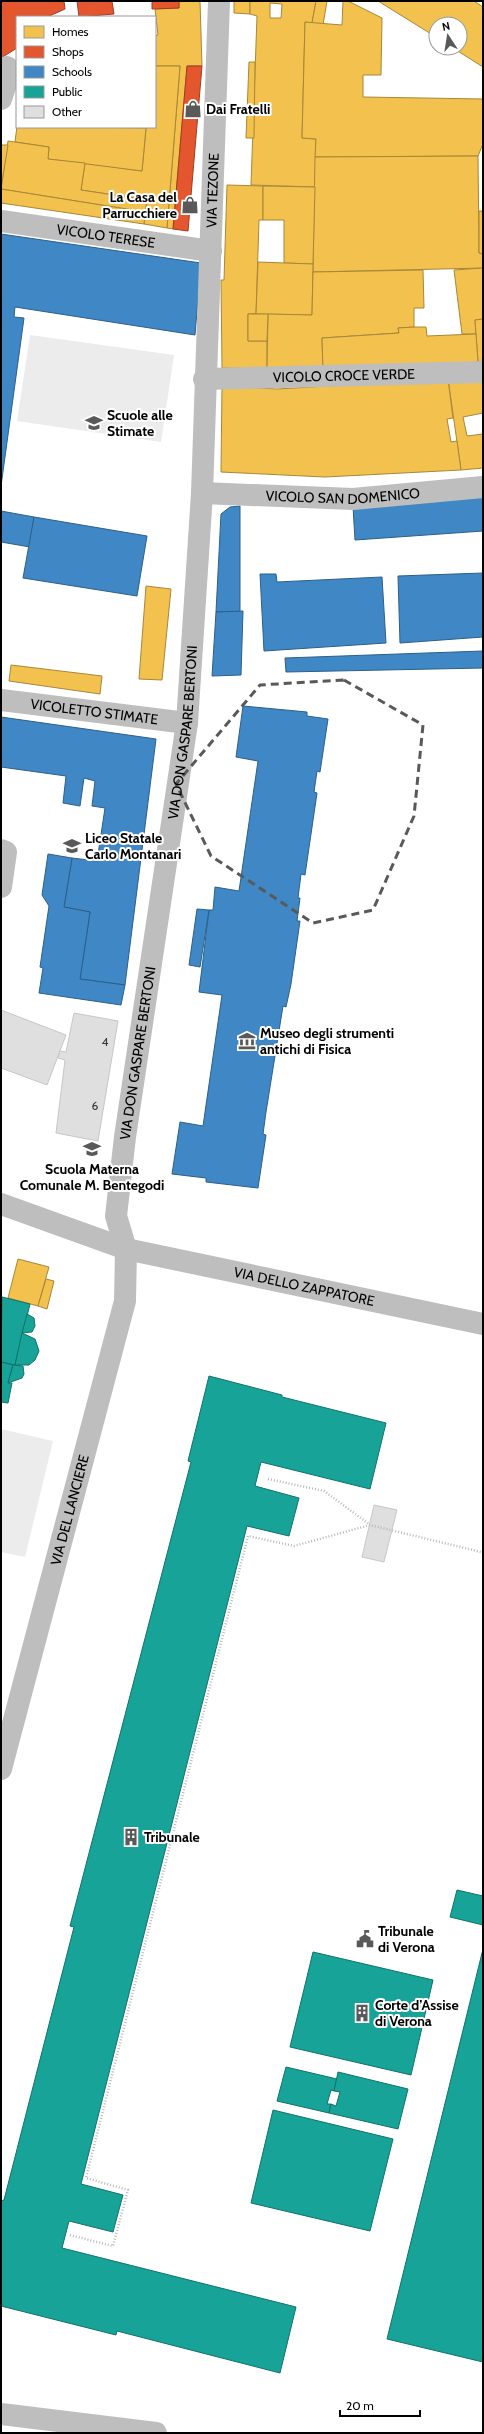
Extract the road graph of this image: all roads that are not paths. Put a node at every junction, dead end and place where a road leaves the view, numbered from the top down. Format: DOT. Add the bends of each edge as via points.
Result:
graph roads {
  1 [pos="219,1"];
  2 [pos="7,67"];
  3 [pos="1,99"];
  4 [pos="1,221"];
  5 [pos="211,251"];
  6 [pos="483,372"];
  7 [pos="204,379"];
  8 [pos="483,487"];
  9 [pos="202,493"];
  10 [pos="1,700"];
  11 [pos="187,723"];
  12 [pos="1,850"];
  13 [pos="1,887"];
  14 [pos="1,1204"];
  15 [pos="126,1249"];
  16 [pos="483,1324"];
  17 [pos="1,1769"];
  18 [pos="1,2414"];
  19 [pos="156,2433"];
  1 -- 5 [label="street, VIA TEZONE"];
  2 -- 3 [label="street" via="9,75"];
  4 -- 5 [label="street, VICOLO TERESE"];
  5 -- 7 [label="street, VIA TEZONE"];
  6 -- 7 [label="street, VICOLO CROCE VERDE"];
  7 -- 9 [label="street, VIA DON GASPARE BERTONI"];
  8 -- 9 [label="street, VICOLO SAN DOMENICO" via="353,499"];
  9 -- 11 [label="street, VIA DON GASPARE BERTONI"];
  10 -- 11 [label="street, VICOLETTO STIMATE"];
  11 -- 15 [label="street, VIA DON GASPARE BERTONI" via="119,1184 116,1216"];
  12 -- 13 [label="street" via="6,852"];
  14 -- 15 [label="street, VIA DELLO ZAPPATORE"];
  15 -- 16 [label="street, VIA DELLO ZAPPATORE"];
  15 -- 17 [label="street, VIA DEL LANCIERE" via="125,1301"];
  18 -- 19 [label="street"];
}
